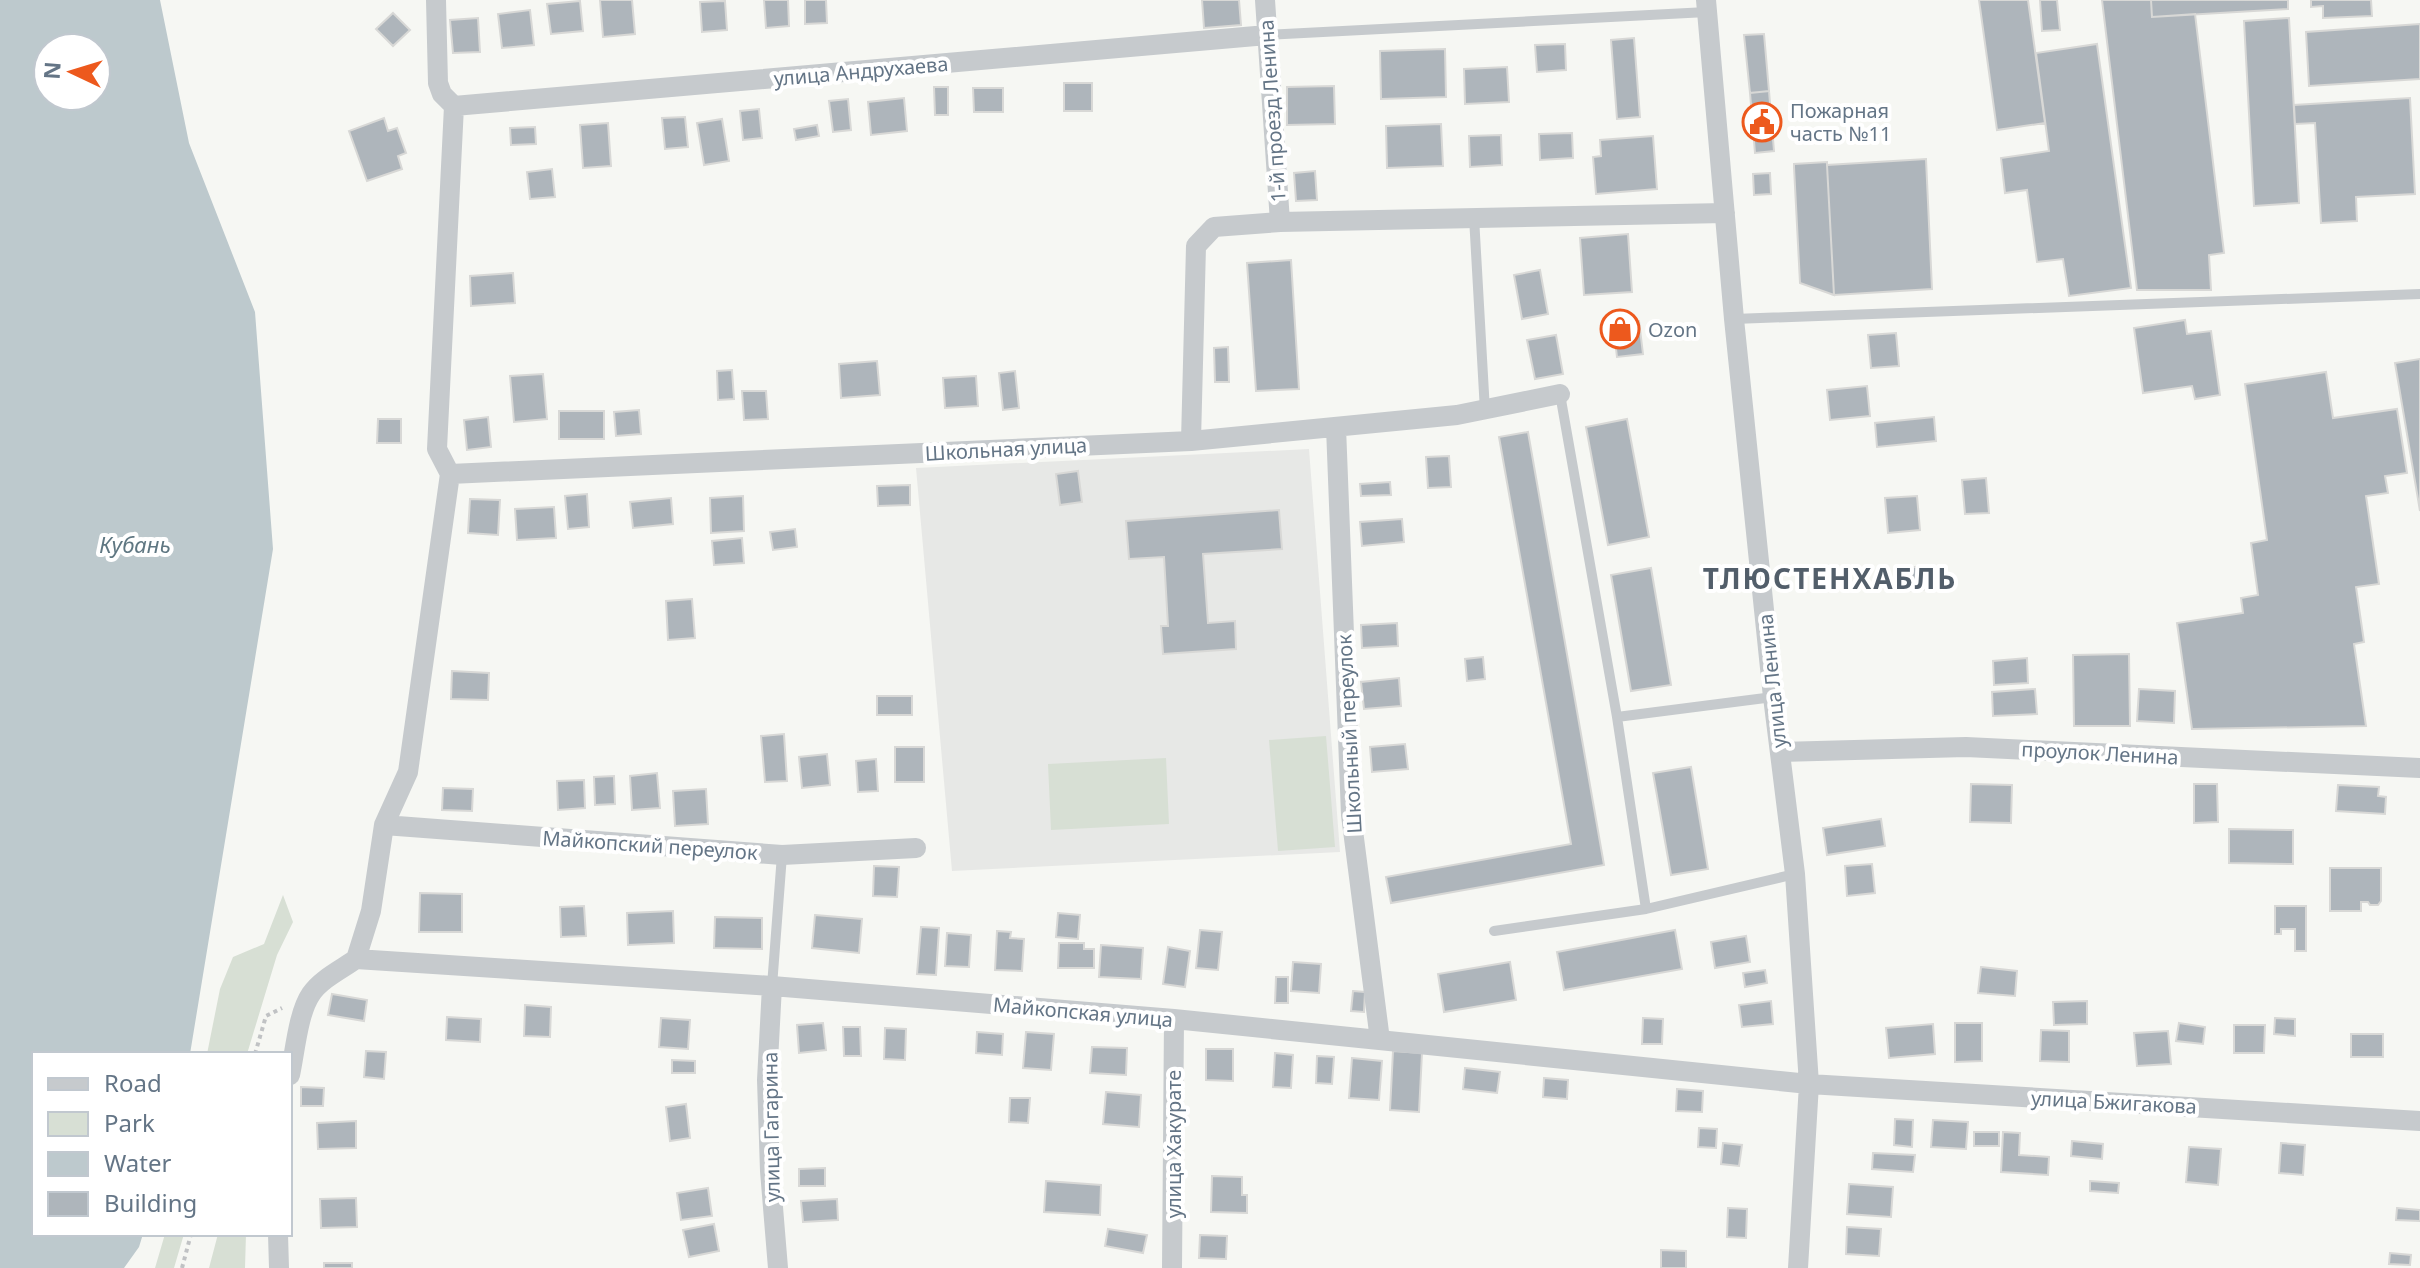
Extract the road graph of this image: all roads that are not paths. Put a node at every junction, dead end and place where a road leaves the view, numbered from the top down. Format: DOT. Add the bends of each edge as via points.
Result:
graph roads {
  1 [pos="436,0"];
  2 [pos="1265,0"];
  3 [pos="1707,6"];
  4 [pos="1267,35"];
  5 [pos="454,106"];
  6 [pos="1725,213"];
  7 [pos="1474,217"];
  8 [pos="1280,222"];
  9 [pos="2420,294"];
  10 [pos="1734,319"];
  11 [pos="1560,394"];
  12 [pos="1485,411"];
  13 [pos="1336,427"];
  14 [pos="1191,441"];
  15 [pos="450,474"];
  16 [pos="1773,697"];
  17 [pos="1617,717"];
  18 [pos="1780,752"];
  19 [pos="2420,768"];
  20 [pos="384,825"];
  21 [pos="916,848"];
  22 [pos="782,855"];
  23 [pos="1795,874"];
  24 [pos="1646,909"];
  25 [pos="1494,931"];
  26 [pos="356,959"];
  27 [pos="772,986"];
  28 [pos="1174,1019"];
  29 [pos="1380,1040"];
  30 [pos="292,1066"];
  31 [pos="1809,1084"];
  32 [pos="2420,1121"];
  33 [pos="278,1236"];
  34 [pos="279,1268"];
  35 [pos="778,1268"];
  36 [pos="1172,1268"];
  37 [pos="1798,1268"];
  1 -- 5 [label="street" via="438,83"];
  2 -- 4 [label="street, 1-й проезд Ленина"];
  3 -- 4 [label="lane"];
  3 -- 6 [label="street, улица Ленина"];
  4 -- 5 [label="street, улица Андрухаева"];
  4 -- 8 [label="street, 1-й проезд Ленина"];
  5 -- 15 [label="street" via="437,449"];
  6 -- 7 [label="street"];
  6 -- 10 [label="street, улица Ленина"];
  7 -- 8 [label="street"];
  7 -- 12 [label="lane"];
  8 -- 14 [label="street" via="1214,227 1196,246"];
  9 -- 10 [label="lane"];
  10 -- 16 [label="street, улица Ленина"];
  11 -- 12 [label="street, Школьная улица"];
  11 -- 17 [label="lane"];
  12 -- 13 [label="street, Школьная улица"];
  13 -- 14 [label="street, Школьная улица"];
  13 -- 29 [label="street, Школьный переулок" via="1351,815"];
  14 -- 15 [label="street, Школьная улица"];
  15 -- 20 [label="street" via="408,772"];
  16 -- 17 [label="lane"];
  16 -- 18 [label="street, улица Ленина"];
  17 -- 24 [label="lane"];
  18 -- 19 [label="street, проулок Ленина" via="1966,747"];
  18 -- 23 [label="street, улица Ленина"];
  20 -- 22 [label="street, Майкопский переулок"];
  20 -- 26 [label="street" via="371,911"];
  21 -- 22 [label="street, Майкопский переулок"];
  22 -- 27 [label="lane"];
  23 -- 24 [label="lane"];
  23 -- 31 [label="street, улица Ленина"];
  24 -- 25 [label="lane"];
  26 -- 27 [label="street, Майкопская улица"];
  26 -- 30 [label="street" via="310,995"];
  27 -- 28 [label="street, Майкопская улица"];
  27 -- 35 [label="street, улица Гагарина" via="767,1080"];
  28 -- 29 [label="street, Майкопская улица"];
  28 -- 36 [label="street, улица Хакурате"];
  29 -- 31 [label="street, Майкопская улица"];
  31 -- 32 [label="street, улица Бжигакова"];
  31 -- 37 [label="street, улица Ленина"];
  33 -- 34 [label="street"];
}
